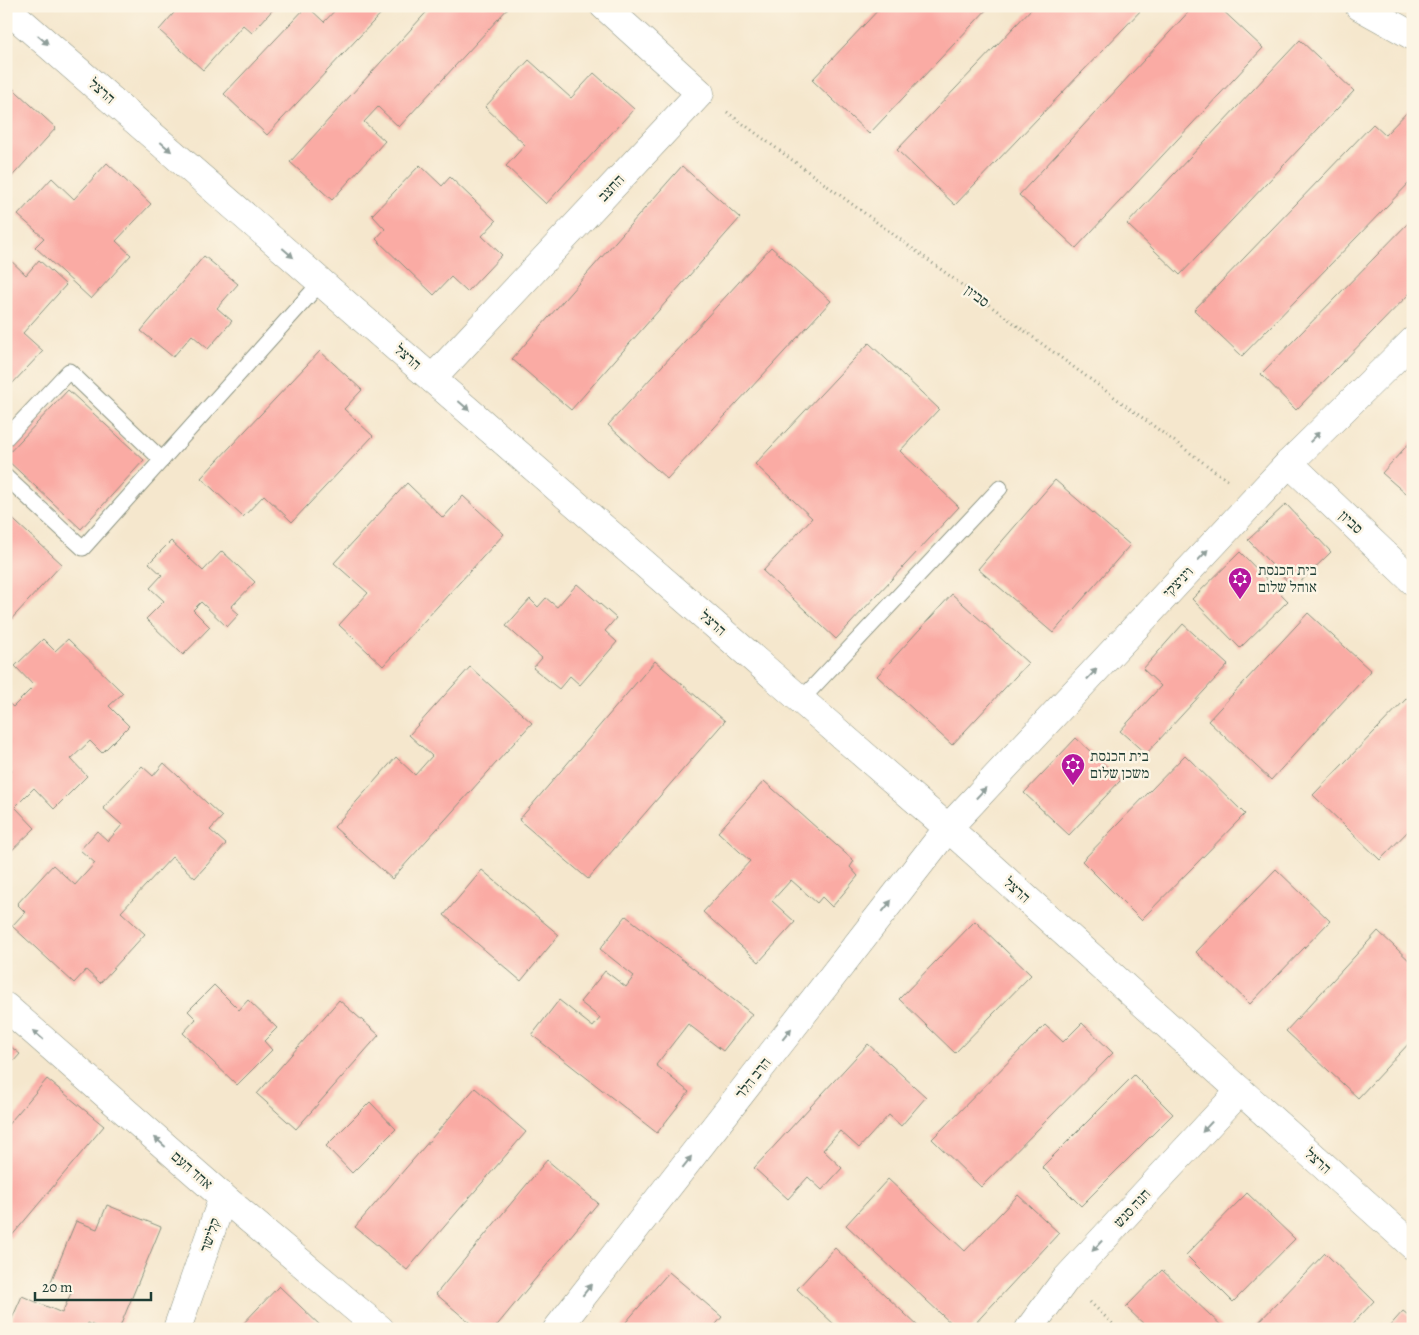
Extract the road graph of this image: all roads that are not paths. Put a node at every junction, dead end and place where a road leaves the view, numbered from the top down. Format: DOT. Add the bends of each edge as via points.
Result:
graph roads {
  1 [pos="604,6"];
  2 [pos="1359,6"];
  3 [pos="6,8"];
  4 [pos="1413,36"];
  5 [pos="321,282"];
  6 [pos="1413,341"];
  7 [pos="432,379"];
  8 [pos="6,438"];
  9 [pos="162,460"];
  10 [pos="1289,463"];
  11 [pos="6,477"];
  12 [pos="1000,488"];
  13 [pos="1413,581"];
  14 [pos="801,700"];
  15 [pos="948,828"];
  16 [pos="6,1007"];
  17 [pos="1240,1091"];
  18 [pos="223,1197"];
  19 [pos="1413,1246"];
  20 [pos="177,1329"];
  21 [pos="380,1329"];
  22 [pos="557,1329"];
  23 [pos="1029,1329"];
  1 -- 7 [label="street, החצב" via="700,93"];
  2 -- 4 [label="street"];
  3 -- 5 [label="street, הרצל, one-way"];
  5 -- 7 [label="street, הרצל"];
  5 -- 9 [label="lane"];
  10 -- 6 [label="street, ויניצקי, one-way"];
  7 -- 14 [label="street, הרצל, one-way"];
  8 -- 9 [label="lane" via="69,371"];
  9 -- 11 [label="lane" via="83,548"];
  10 -- 13 [label="street, סביון"];
  15 -- 10 [label="street, ויניצקי, one-way"];
  12 -- 14 [label="lane"];
  14 -- 15 [label="street, הרצל"];
  15 -- 17 [label="street, הרצל"];
  22 -- 15 [label="street, הרב הלר, one-way"];
  18 -- 16 [label="street, אחד העם, one-way"];
  17 -- 19 [label="street, הרצל"];
  17 -- 23 [label="street, חנה סנש, one-way" via="1066,1279"];
  18 -- 20 [label="street, קלישר"];
  18 -- 21 [label="street, אחד העם"];
}
